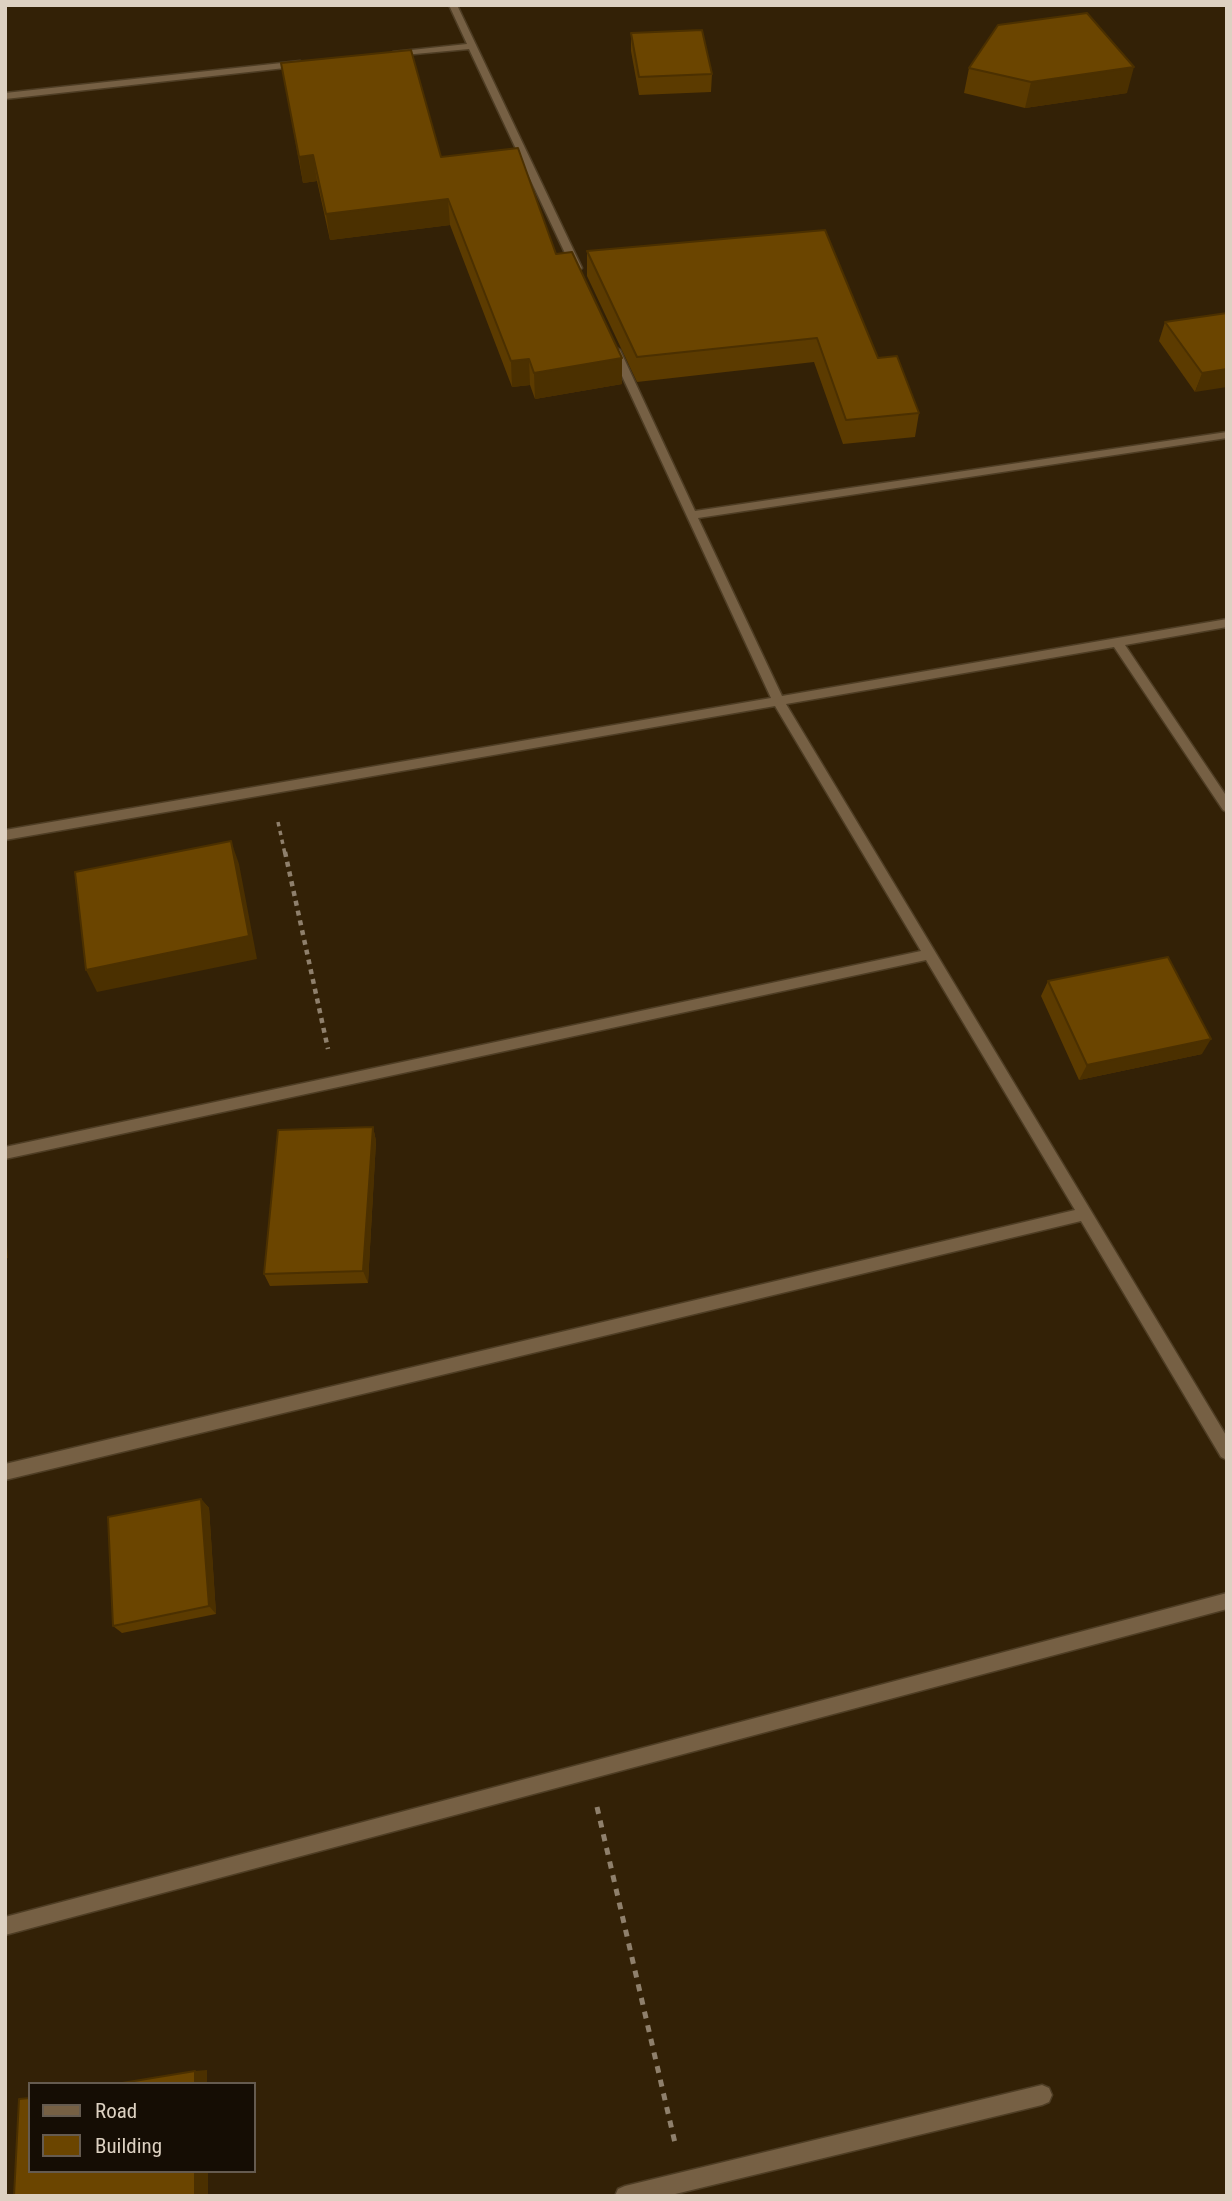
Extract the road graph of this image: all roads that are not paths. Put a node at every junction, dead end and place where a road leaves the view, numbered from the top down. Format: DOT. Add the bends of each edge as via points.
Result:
graph roads {
  1 [pos="453,5"];
  2 [pos="472,46"];
  3 [pos="376,56"];
  4 [pos="307,64"];
  5 [pos="5,96"];
  6 [pos="582,280"];
  7 [pos="611,342"];
  8 [pos="1227,435"];
  9 [pos="692,515"];
  10 [pos="1227,623"];
  11 [pos="1117,642"];
  12 [pos="778,700"];
  13 [pos="1227,807"];
  14 [pos="5,835"];
  15 [pos="930,954"];
  16 [pos="5,1153"];
  17 [pos="1085,1214"];
  18 [pos="1227,1452"];
  19 [pos="5,1472"];
  20 [pos="1227,1601"];
  21 [pos="5,1926"];
  22 [pos="1042,2095"];
  23 [pos="625,2196"];
  1 -- 2 [label="street"];
  2 -- 3 [label="street"];
  2 -- 6 [label="street"];
  4 -- 5 [label="street"];
  7 -- 9 [label="street"];
  8 -- 9 [label="street"];
  9 -- 12 [label="street"];
  10 -- 11 [label="street"];
  11 -- 12 [label="street"];
  11 -- 13 [label="street"];
  12 -- 14 [label="street"];
  12 -- 15 [label="street"];
  15 -- 16 [label="street"];
  15 -- 17 [label="street"];
  17 -- 18 [label="street"];
  17 -- 19 [label="street"];
  20 -- 21 [label="street"];
  22 -- 23 [label="street"];
}
